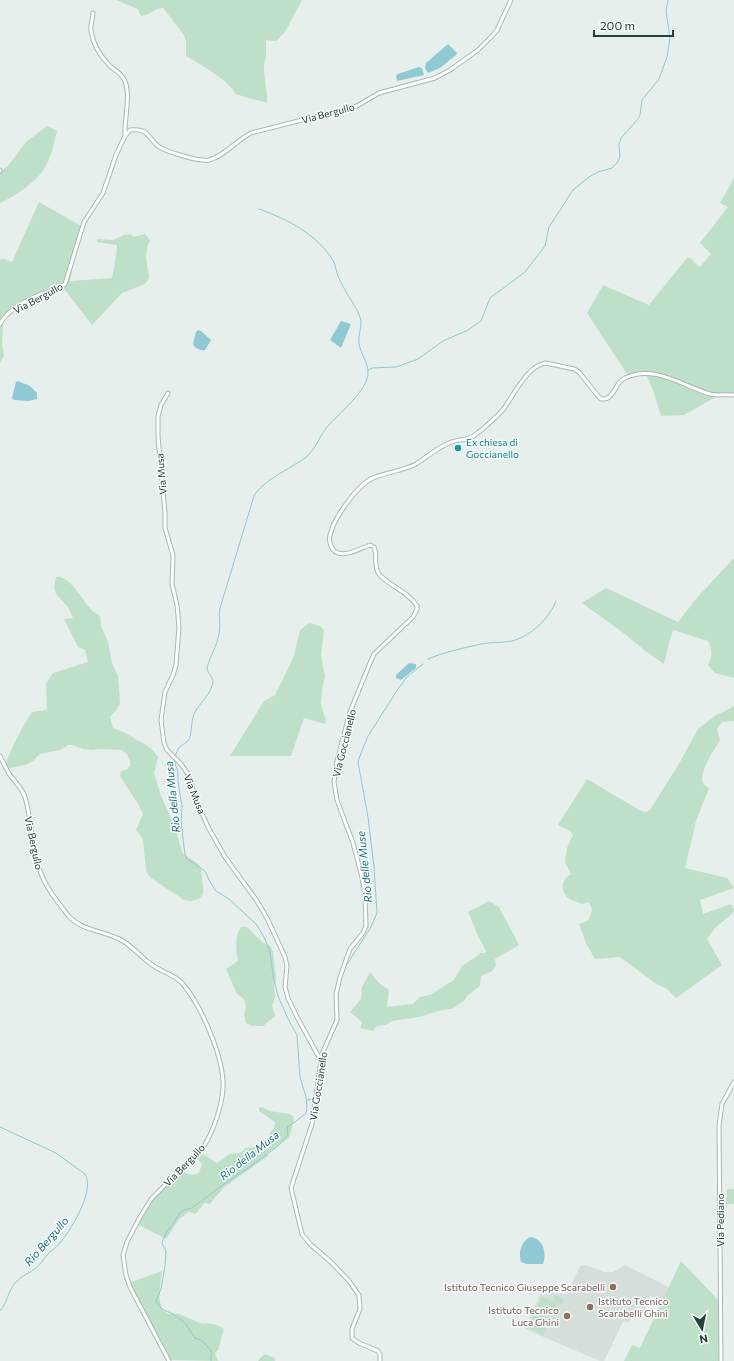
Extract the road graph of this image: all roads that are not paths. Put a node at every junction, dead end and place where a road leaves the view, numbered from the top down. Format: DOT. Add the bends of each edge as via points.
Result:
graph roads {
  1 [pos="511,0"];
  2 [pos="93,13"];
  3 [pos="125,136"];
  4 [pos="0,324"];
  5 [pos="168,393"];
  6 [pos="734,395"];
  7 [pos="0,756"];
  8 [pos="321,1060"];
  9 [pos="734,1082"];
  10 [pos="169,1361"];
  11 [pos="380,1361"];
  12 [pos="721,1361"];
  1 -- 3 [label="street, Via Bergullo" via="493,36 450,70 435,78 379,93 357,106 251,133 213,159 200,160 164,150 140,130 130,130"];
  2 -- 3 [label="street, Via Bergullo" via="91,30 96,47 107,62 121,74 126,86 128,98"];
  3 -- 4 [label="street, Via Bergullo" via="102,194 84,222 65,284 20,306 4,316"];
  5 -- 8 [label="street, Via Musa" via="157,420 165,528 173,555 172,584 179,633 174,675 165,692 161,720 164,743 188,774 206,822 225,856 267,918 285,957 286,995"];
  6 -- 8 [label="street, Via Goccianello" via="716,396 668,378 641,374 622,379 605,400 598,396 579,372 543,363 519,385 502,410 474,436 449,443 410,466 367,480 336,519 330,534 332,547 340,553 345,553 374,547 379,574 416,603 417,609 413,618 374,654 350,712 337,761 334,782 337,800 361,871 366,920 365,930 345,959 336,991 337,1020"];
  7 -- 10 [label="street, Via Bergullo" via="24,797 41,875 66,913 78,925 114,936 124,942 151,964 181,983 207,1024 220,1063 223,1083 221,1098 208,1139 147,1204 123,1255 130,1287"];
  8 -- 11 [label="street, Via Goccianello" via="312,1124 291,1192 302,1234 349,1281 359,1295 360,1310 352,1330 352,1338 378,1351"];
  9 -- 12 [label="street, Via Pediano" via="722,1104 719,1126"];
}
